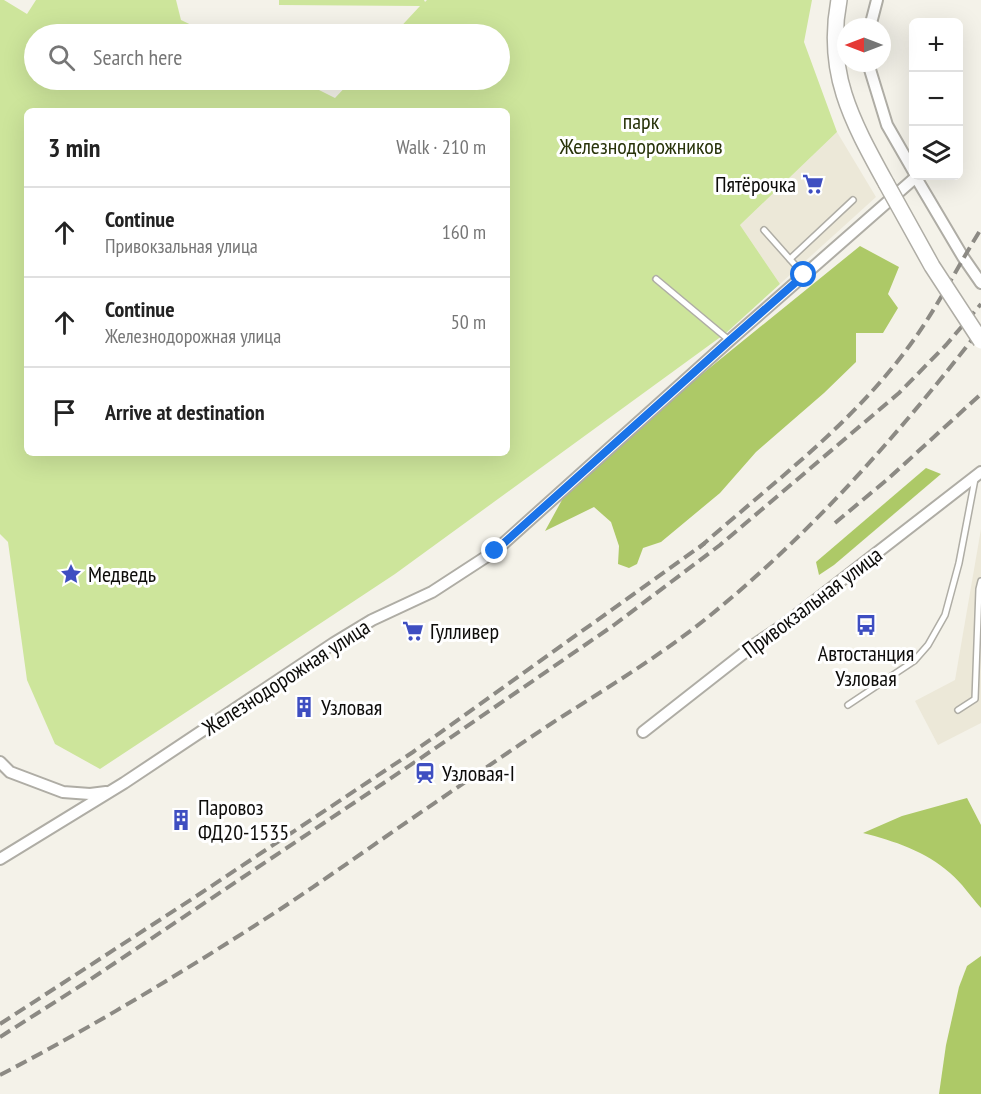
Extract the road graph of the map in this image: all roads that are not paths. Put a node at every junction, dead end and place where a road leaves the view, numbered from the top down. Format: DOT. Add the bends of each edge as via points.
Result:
graph roads {
  1 [pos="839,0"];
  2 [pos="877,0"];
  3 [pos="872,18"];
  4 [pos="871,72"];
  5 [pos="909,164"];
  6 [pos="909,180"];
  7 [pos="918,180"];
  8 [pos="853,200"];
  9 [pos="764,230"];
  10 [pos="790,259"];
  11 [pos="804,275"];
  12 [pos="656,279"];
  13 [pos="981,283"];
  14 [pos="729,341"];
  15 [pos="981,341"];
  16 [pos="978,474"];
  17 [pos="981,581"];
  18 [pos="848,705"];
  19 [pos="958,710"];
  20 [pos="643,732"];
  21 [pos="0,762"];
  22 [pos="112,791"];
  23 [pos="0,859"];
  1 -- 15 [label="main road, bridge" via="837,64 853,118 933,266"];
  2 -- 3 [label="street"];
  4 -- 5 [label="street" via="887,125"];
  6 -- 11 [label="street"];
  7 -- 13 [label="street"];
  8 -- 10 [label="lane"];
  9 -- 10 [label="lane"];
  10 -- 11 [label="lane"];
  11 -- 14 [label="street"];
  12 -- 14 [label="lane"];
  14 -- 22 [label="street, Железнодорожная улица" via="495,551 432,592 334,643"];
  16 -- 18 [label="lane" via="945,615 914,661"];
  16 -- 20 [label="street, Привокзальная улица"];
  17 -- 19 [label="lane" via="975,699"];
  21 -- 22 [label="street" via="10,772 63,792"];
  22 -- 23 [label="street, Железнодорожная улица"];
}
